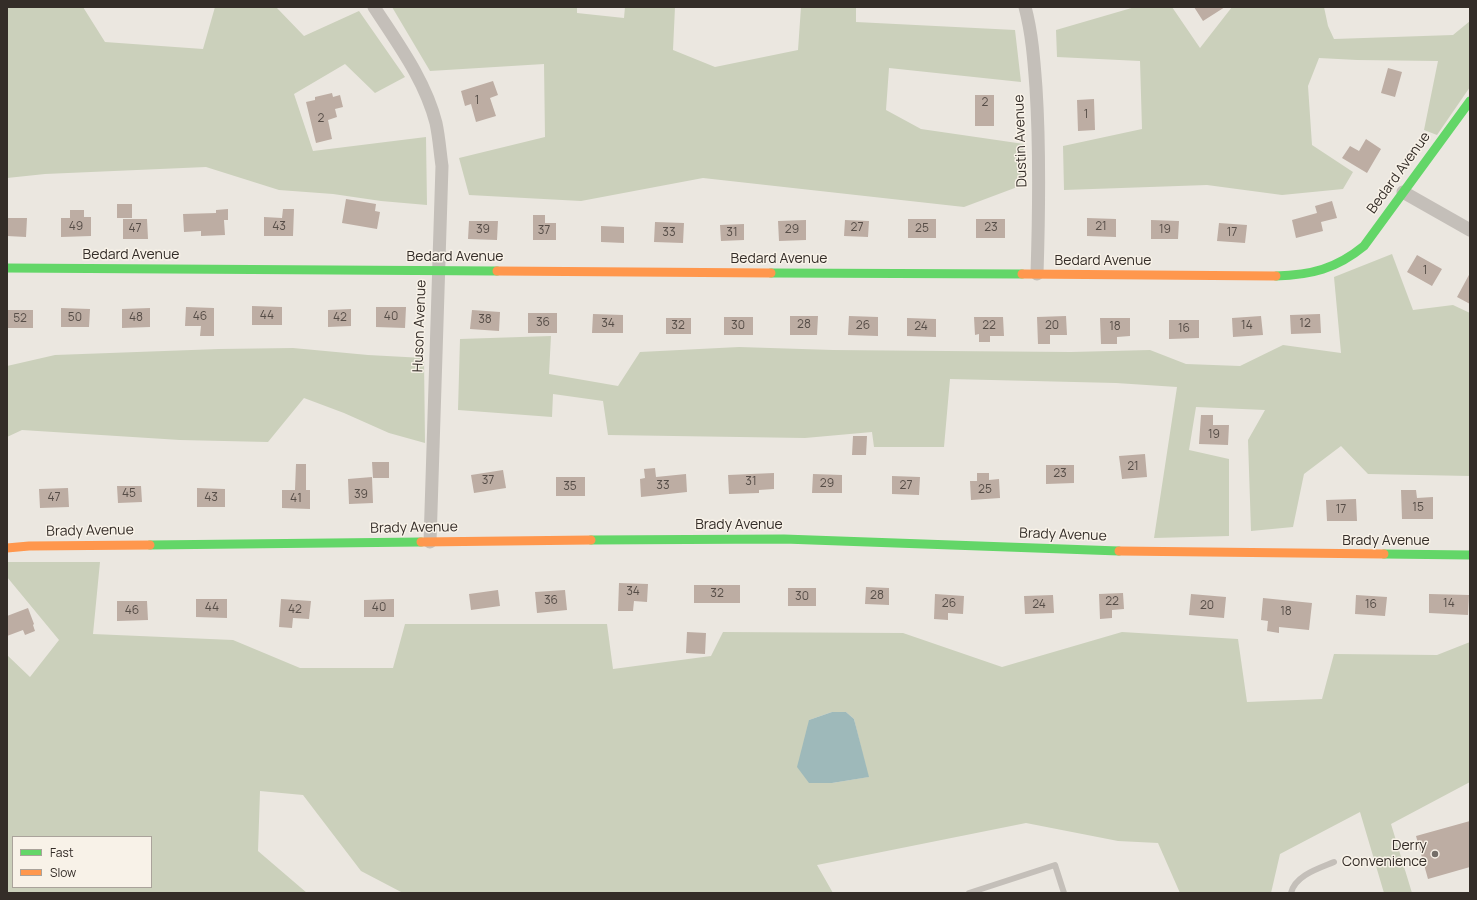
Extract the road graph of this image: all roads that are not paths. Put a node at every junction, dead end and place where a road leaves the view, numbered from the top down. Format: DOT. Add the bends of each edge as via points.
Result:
graph roads {
  1 [pos="374,7"];
  2 [pos="1025,7"];
  3 [pos="1470,101"];
  4 [pos="1403,192"];
  5 [pos="1470,230"];
  6 [pos="7,268"];
  7 [pos="438,271"];
  8 [pos="1037,274"];
  9 [pos="430,542"];
  10 [pos="7,548"];
  11 [pos="1470,556"];
  12 [pos="1334,862"];
  13 [pos="969,893"];
  14 [pos="1064,893"];
  15 [pos="1291,893"];
  1 -- 7 [label="street, Huson Avenue" via="414,70 436,124 442,166"];
  2 -- 8 [label="street, Dustin Avenue" via="1034,59 1038,110"];
  3 -- 4 [label="street, Bedard Avenue"];
  4 -- 5 [label="street"];
  4 -- 8 [label="street, Bedard Avenue" via="1364,246 1345,261 1320,272 1277,276"];
  6 -- 7 [label="street, Bedard Avenue"];
  7 -- 8 [label="street, Bedard Avenue"];
  7 -- 9 [label="street, Huson Avenue"];
  9 -- 10 [label="street, Brady Avenue"];
  9 -- 11 [label="street, Brady Avenue" via="814,539 1201,553"];
  12 -- 15 [label="lane" via="1307,873 1292,888"];
  13 -- 14 [label="lane" via="1055,865"];
}
